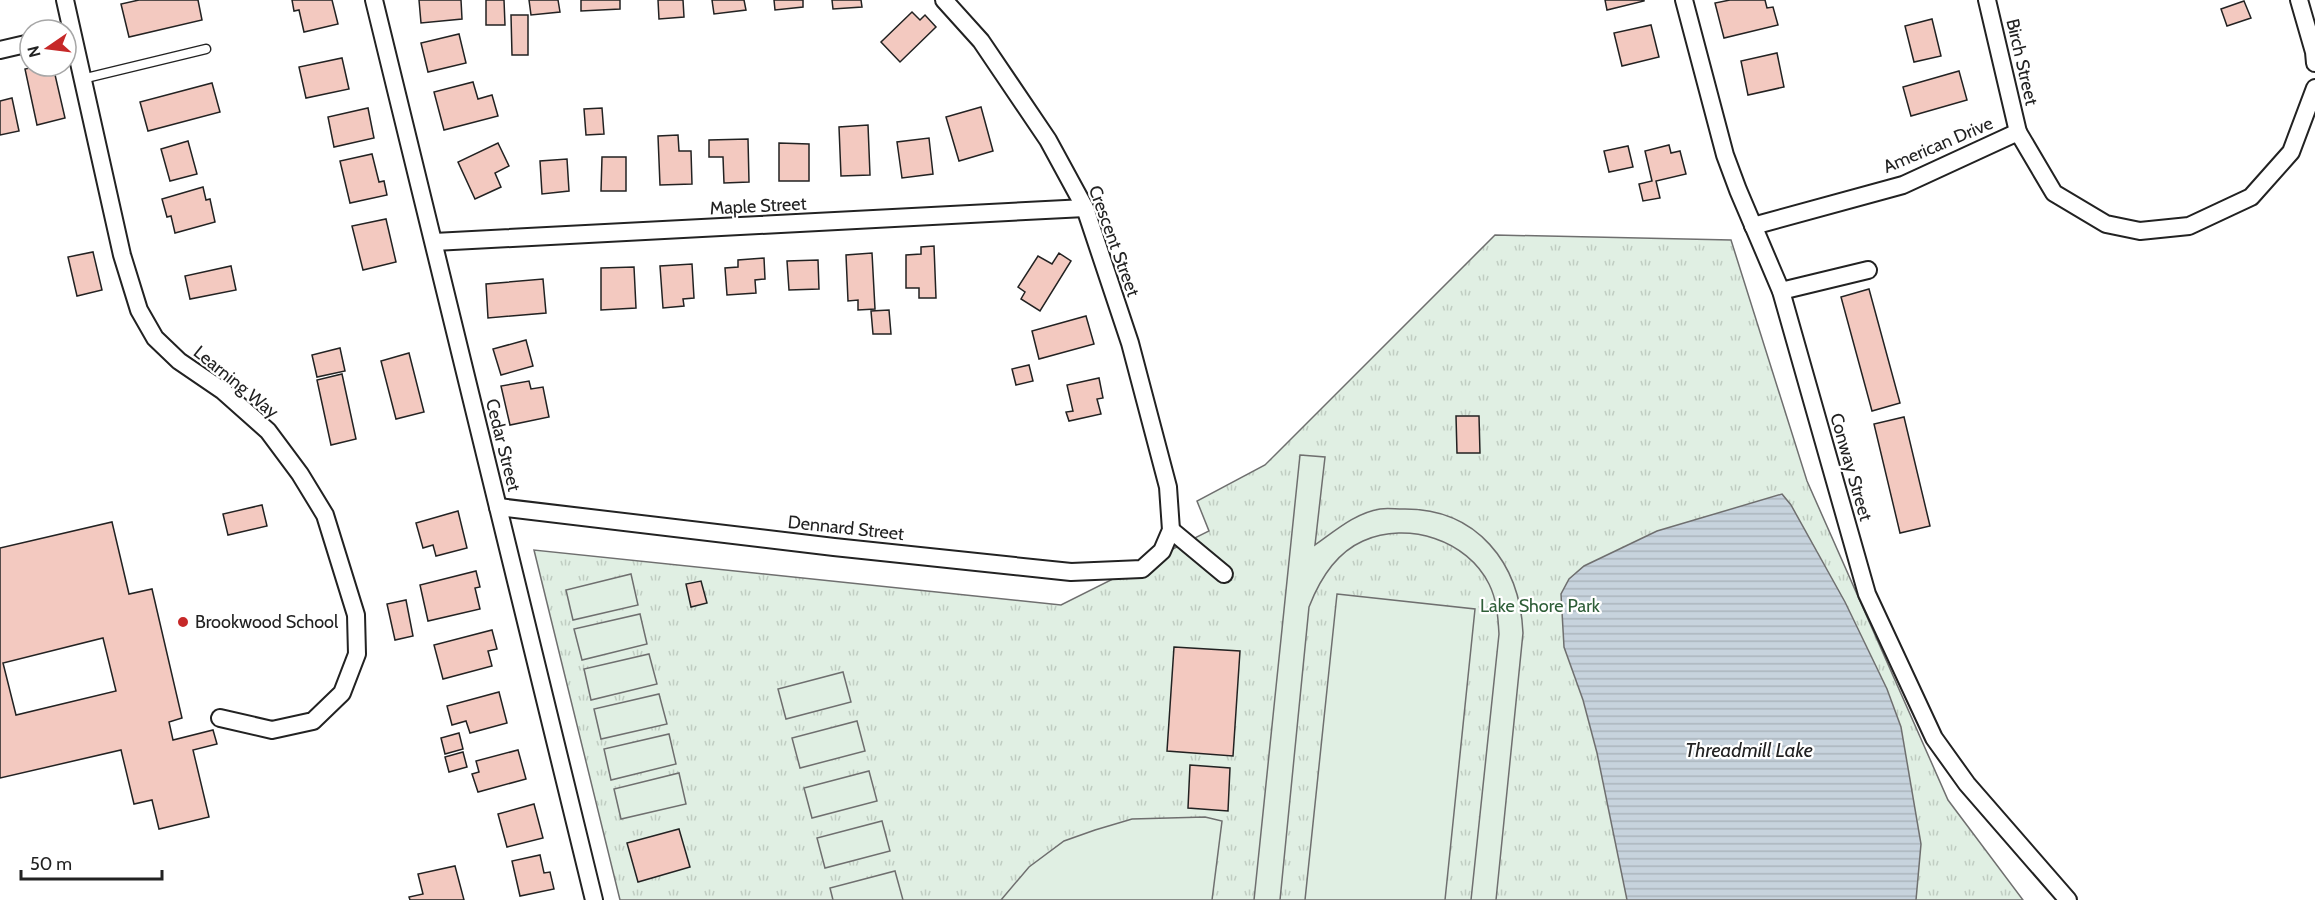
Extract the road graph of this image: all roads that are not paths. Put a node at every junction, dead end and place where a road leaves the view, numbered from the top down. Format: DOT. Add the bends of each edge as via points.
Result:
graph roads {
  1 [pos="65,0"];
  2 [pos="374,0"];
  3 [pos="944,0"];
  4 [pos="1684,0"];
  5 [pos="1987,0"];
  6 [pos="2299,0"];
  7 [pos="67,18"];
  8 [pos="18,46"];
  9 [pos="206,49"];
  10 [pos="0,50"];
  11 [pos="2315,63"];
  12 [pos="78,65"];
  13 [pos="82,79"];
  14 [pos="2315,88"];
  15 [pos="2018,132"];
  16 [pos="1085,208"];
  17 [pos="1753,226"];
  18 [pos="434,242"];
  19 [pos="1868,270"];
  20 [pos="1780,291"];
  21 [pos="498,507"];
  22 [pos="1171,530"];
  23 [pos="1224,574"];
  24 [pos="220,718"];
  25 [pos="594,900"];
  26 [pos="2068,900"];
  1 -- 7 [label="street, Learning Way"];
  2 -- 18 [label="street, Cedar Street"];
  3 -- 16 [label="street, Crescent Street" via="981,41 1042,130"];
  4 -- 17 [label="street, Conway Street" via="1725,155"];
  5 -- 15 [label="street, Birch Street"];
  6 -- 11 [label="street"];
  8 -- 10 [label="street"];
  9 -- 13 [label="lane"];
  12 -- 13 [label="street, Learning Way"];
  13 -- 24 [label="street, Learning Way" via="122,255 139,310 155,338 268,431 300,474 325,515 356,615 357,654 342,693 313,722 272,730"];
  14 -- 15 [label="street, American Drive" via="2291,152 2251,197 2189,226 2140,231 2106,224 2054,193"];
  15 -- 17 [label="street, American Drive" via="1903,185"];
  16 -- 18 [label="street, Maple Street"];
  16 -- 22 [label="street, Crescent Street" via="1130,344 1168,487"];
  17 -- 20 [label="street, Conway Street"];
  18 -- 21 [label="street, Cedar Street"];
  19 -- 20 [label="street"];
  20 -- 26 [label="street, Conway Street" via="1867,594 1902,672 1934,738 1967,784"];
  21 -- 22 [label="street, Dennard Street" via="1071,572 1142,569 1162,551"];
  21 -- 25 [label="street, Cedar Street"];
  22 -- 23 [label="street"];
}
